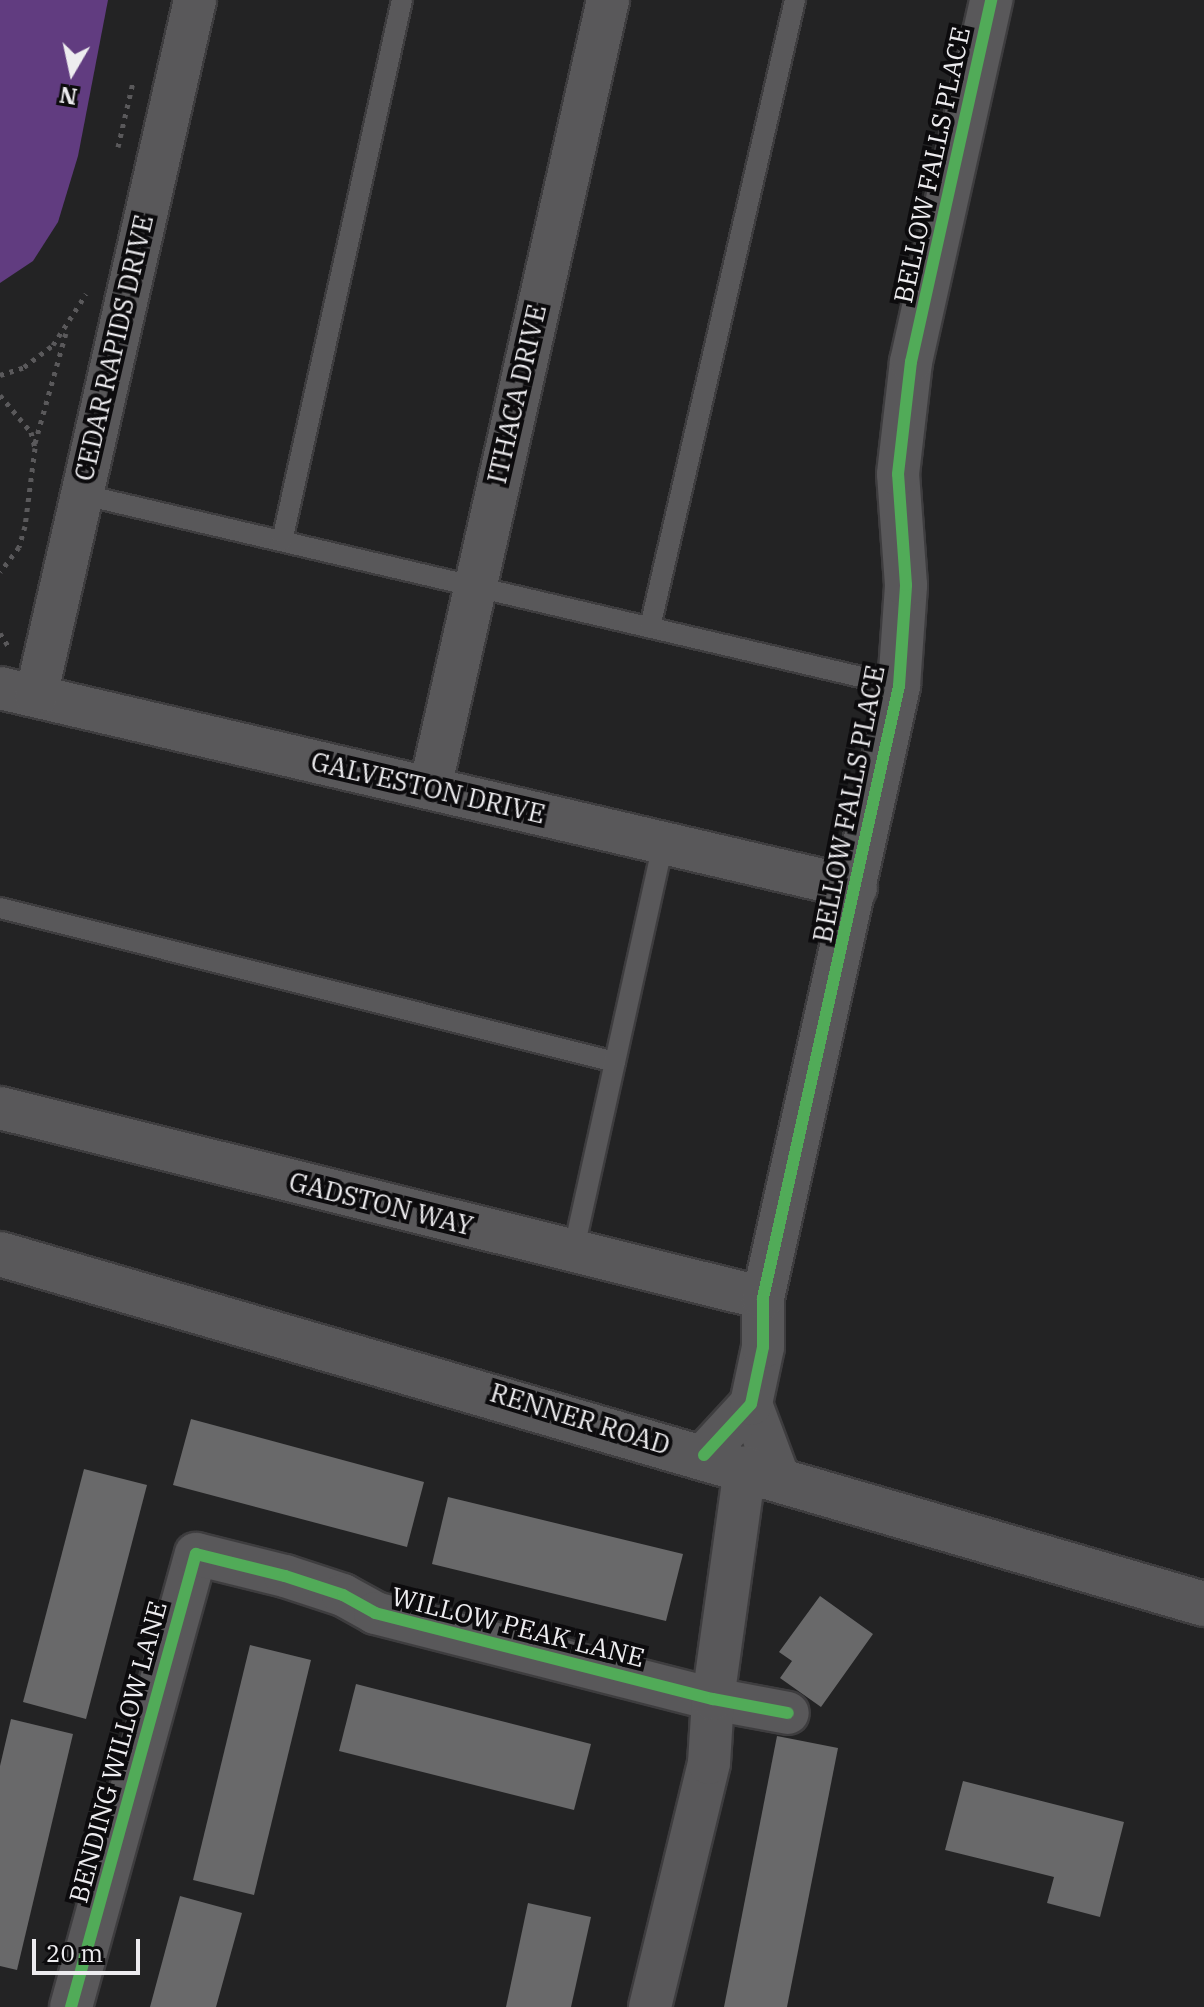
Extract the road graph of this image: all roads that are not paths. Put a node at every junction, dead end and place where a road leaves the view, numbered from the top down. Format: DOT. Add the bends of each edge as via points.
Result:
graph roads {
  1 [pos="195,0"];
  2 [pos="402,0"];
  3 [pos="608,0"];
  4 [pos="795,0"];
  5 [pos="991,0"];
  6 [pos="80,494"];
  7 [pos="282,541"];
  8 [pos="472,586"];
  9 [pos="650,627"];
  10 [pos="899,686"];
  11 [pos="18,692"];
  12 [pos="430,788"];
  13 [pos="663,842"];
  14 [pos="856,888"];
  15 [pos="0,908"];
  16 [pos="615,1062"];
  17 [pos="0,1108"];
  18 [pos="573,1253"];
  19 [pos="0,1254"];
  20 [pos="763,1298"];
  21 [pos="751,1404"];
  22 [pos="704,1455"];
  23 [pos="762,1473"];
  24 [pos="196,1554"];
  25 [pos="1204,1604"];
  26 [pos="713,1699"];
  27 [pos="788,1713"];
  28 [pos="71,2007"];
  29 [pos="650,2007"];
  1 -- 6 [label="street, CEDAR RAPIDS DRIVE"];
  2 -- 7 [label="lane"];
  3 -- 8 [label="street, ITHACA DRIVE"];
  4 -- 9 [label="lane"];
  5 -- 10 [label="street, BELLOW FALLS PLACE" via="911,362 898,474 906,585"];
  6 -- 7 [label="lane"];
  6 -- 11 [label="street, CEDAR RAPIDS DRIVE"];
  7 -- 8 [label="lane"];
  8 -- 9 [label="lane"];
  8 -- 12 [label="street, ITHACA DRIVE"];
  9 -- 10 [label="lane"];
  10 -- 14 [label="street, BELLOW FALLS PLACE"];
  11 -- 12 [label="street, GALVESTON DRIVE"];
  12 -- 13 [label="street, GALVESTON DRIVE"];
  13 -- 14 [label="street, GALVESTON DRIVE"];
  13 -- 16 [label="lane"];
  14 -- 20 [label="street, BELLOW FALLS PLACE"];
  15 -- 16 [label="lane"];
  16 -- 18 [label="lane"];
  17 -- 18 [label="street, GADSTON WAY"];
  18 -- 20 [label="street, GADSTON WAY"];
  19 -- 22 [label="main road, RENNER ROAD"];
  20 -- 21 [label="street, BELLOW FALLS PLACE" via="763,1347"];
  21 -- 22 [label="street"];
  21 -- 23 [label="street"];
  22 -- 23 [label="main road, RENNER ROAD"];
  23 -- 25 [label="main road, RENNER ROAD"];
  23 -- 26 [label="street"];
  24 -- 26 [label="street, WILLOW PEAK LANE" via="343,1595 375,1613"];
  24 -- 28 [label="street, BENDING WILLOW LANE"];
  26 -- 27 [label="street, WILLOW PEAK LANE"];
  26 -- 29 [label="street" via="709,1763"];
}
